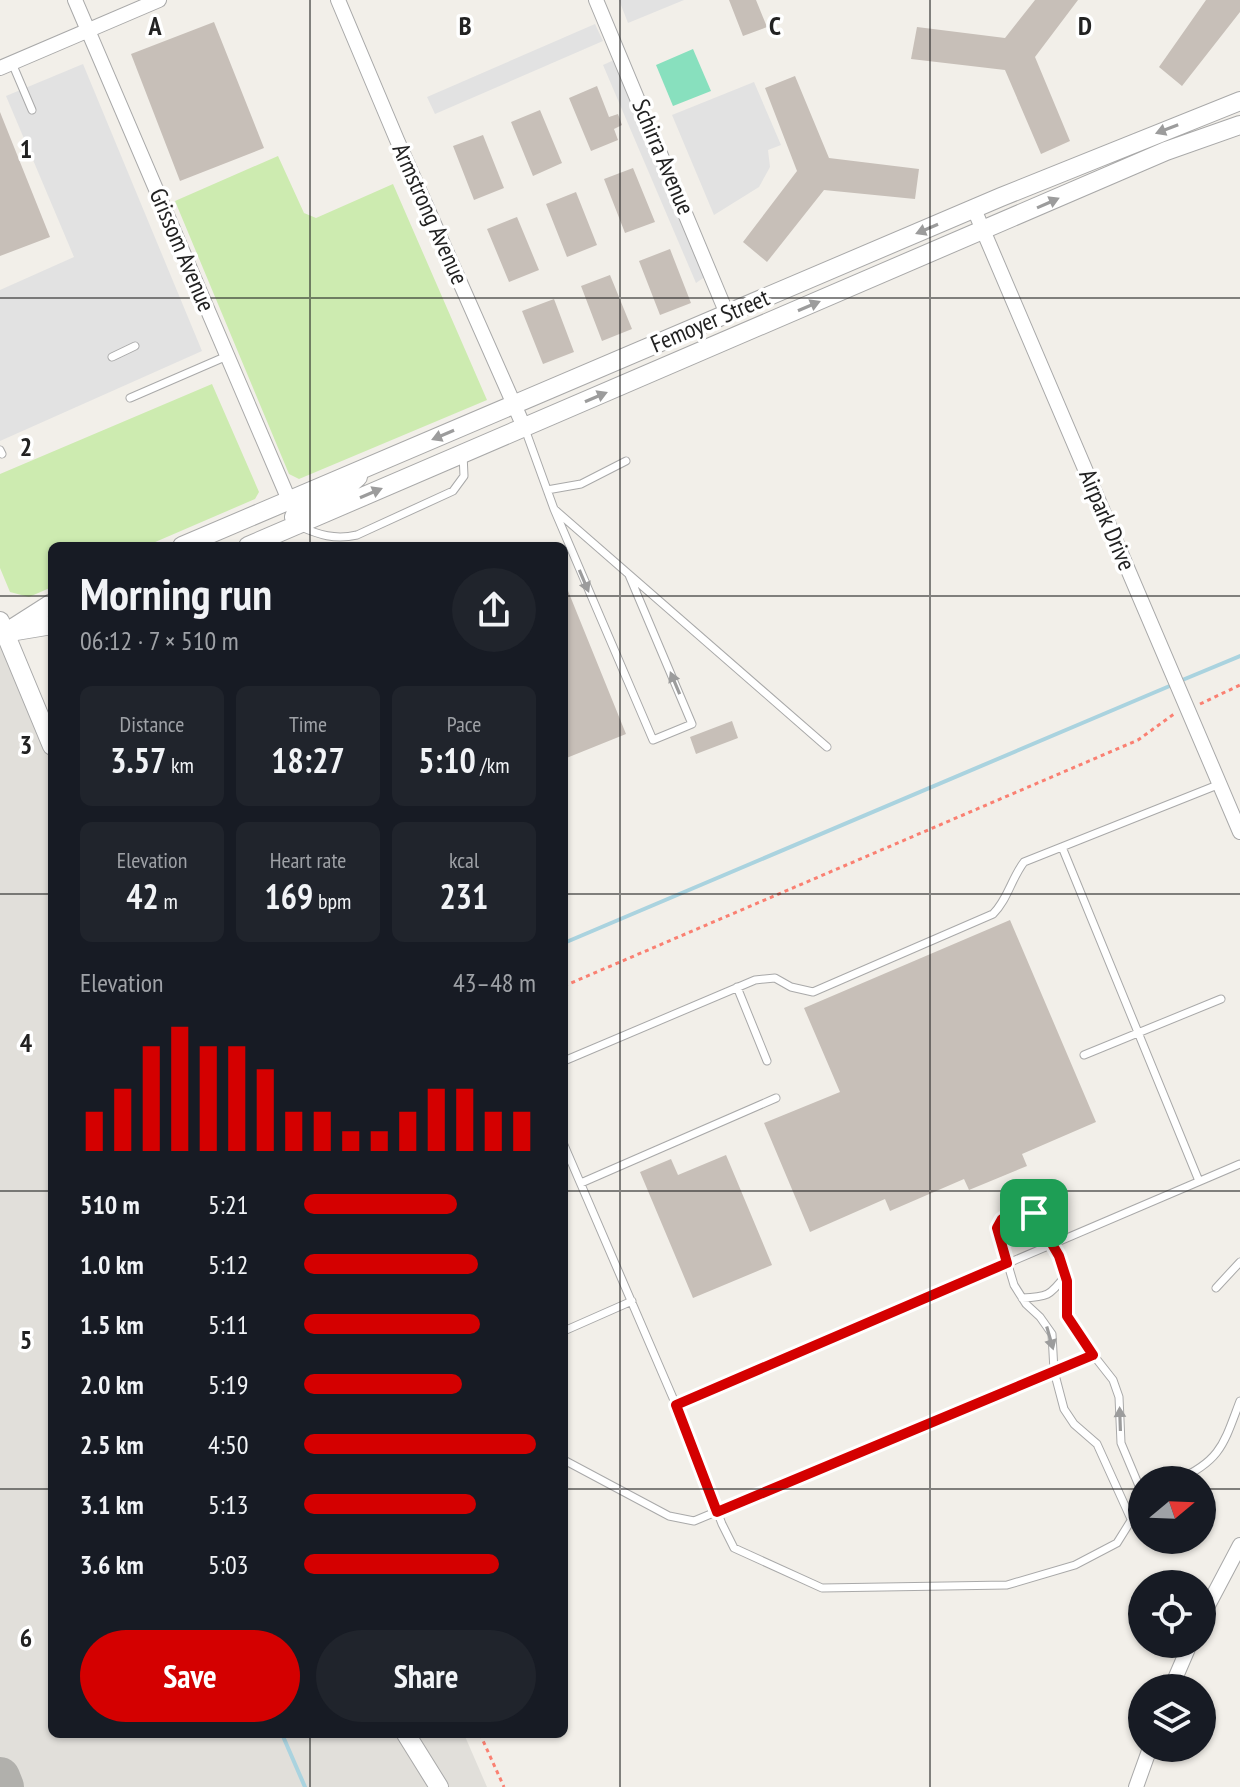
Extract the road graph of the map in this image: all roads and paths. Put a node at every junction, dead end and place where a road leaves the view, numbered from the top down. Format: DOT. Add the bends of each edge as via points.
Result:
graph roads {
  1 [pos="75,0"];
  2 [pos="159,0"];
  3 [pos="338,0"];
  4 [pos="596,0"];
  5 [pos="87,31"];
  6 [pos="6,65"];
  7 [pos="1240,101"];
  8 [pos="32,110"];
  9 [pos="1240,125"];
  10 [pos="974,209"];
  11 [pos="983,231"];
  12 [pos="727,314"];
  13 [pos="135,346"];
  14 [pos="227,356"];
  15 [pos="112,357"];
  16 [pos="130,398"];
  17 [pos="516,405"];
  18 [pos="524,427"];
  19 [pos="463,454"];
  20 [pos="626,461"];
  21 [pos="373,465"];
  22 [pos="547,490"];
  23 [pos="289,500"];
  24 [pos="554,509"];
  25 [pos="297,525"];
  26 [pos="191,542"];
  27 [pos="257,542"];
  28 [pos="629,575"];
  29 [pos="48,605"];
  30 [pos="48,625"];
  31 [pos="2,629"];
  32 [pos="1240,685"];
  33 [pos="1205,701"];
  34 [pos="1172,715"];
  35 [pos="48,737"];
  36 [pos="827,747"];
  37 [pos="1220,784"];
  38 [pos="1240,832"];
  39 [pos="1062,847"];
  40 [pos="568,984"];
  41 [pos="737,987"];
  42 [pos="1221,999"];
  43 [pos="1137,1033"];
  44 [pos="1084,1055"];
  45 [pos="568,1059"];
  46 [pos="767,1061"];
  47 [pos="776,1098"];
  48 [pos="568,1154"];
  49 [pos="1240,1164"];
  50 [pos="1199,1181"];
  51 [pos="581,1183"];
  52 [pos="1052,1244"];
  53 [pos="1240,1262"];
  54 [pos="1007,1263"];
  55 [pos="1065,1276"];
  56 [pos="1216,1288"];
  57 [pos="1022,1298"];
  58 [pos="632,1301"];
  59 [pos="568,1329"];
  60 [pos="1093,1355"];
  61 [pos="1054,1371"];
  62 [pos="1240,1401"];
  63 [pos="676,1405"];
  64 [pos="568,1462"];
  65 [pos="1131,1466"];
  66 [pos="1204,1466"];
  67 [pos="717,1512"];
  68 [pos="1128,1512"];
  69 [pos="1128,1524"];
  70 [pos="1240,1545"];
  71 [pos="1216,1590"];
  72 [pos="408,1738"];
  73 [pos="482,1738"];
  74 [pos="1145,1762"];
  75 [pos="439,1787"];
  76 [pos="504,1787"];
  77 [pos="1136,1787"];
  1 -- 5 [label="street, Grissom Avenue"];
  2 -- 5 [label="street"];
  3 -- 17 [label="street, Armstrong Avenue"];
  4 -- 12 [label="street, Schirra Avenue"];
  5 -- 6 [label="street"];
  5 -- 14 [label="street, Grissom Avenue"];
  6 -- 8 [label="lane"];
  7 -- 10 [label="street, Femoyer Street, one-way"];
  11 -- 9 [label="street, Femoyer Street, one-way" via="1166,151"];
  10 -- 11 [label="street, Airpark Drive"];
  10 -- 12 [label="street, Femoyer Street, one-way"];
  18 -- 11 [label="street, Femoyer Street, one-way"];
  11 -- 37 [label="street, Airpark Drive"];
  12 -- 17 [label="street, Femoyer Street"];
  13 -- 15 [label="lane"];
  14 -- 16 [label="lane"];
  14 -- 23 [label="street, Grissom Avenue"];
  17 -- 18 [label="street, Armstrong Avenue"];
  17 -- 21 [label="street, Femoyer Street, one-way"];
  18 -- 19 [label="street, Femoyer Street"];
  18 -- 22 [label="lane"];
  25 -- 19 [label="street, Femoyer Street, one-way"];
  19 -- 25 [label="lane" via="464,476 453,491 357,535 320,536"];
  20 -- 22 [label="lane" via="581,484"];
  21 -- 23 [label="street, Femoyer Street"];
  21 -- 25 [label="street" via="341,492 297,511"];
  22 -- 24 [label="lane"];
  23 -- 26 [label="street, Femoyer Street"];
  24 -- 28 [label="lane"];
  24 -- 28 [label="lane, one-way" via="653,740 692,724"];
  25 -- 27 [label="street, Femoyer Street"];
  28 -- 36 [label="lane"];
  29 -- 31 [label="street"];
  30 -- 31 [label="street"];
  31 -- 35 [label="street"];
  32 -- 33 [label="path"];
  34 -- 40 [label="path" via="1138,740"];
  37 -- 38 [label="street, Airpark Drive"];
  37 -- 39 [label="lane"];
  39 -- 41 [label="lane" via="1024,862 1005,902 993,914 813,992 775,978"];
  39 -- 43 [label="lane"];
  41 -- 45 [label="lane"];
  41 -- 46 [label="lane"];
  42 -- 43 [label="lane"];
  43 -- 44 [label="lane"];
  43 -- 50 [label="lane"];
  47 -- 51 [label="lane"];
  48 -- 51 [label="lane"];
  49 -- 50 [label="lane"];
  50 -- 52 [label="lane"];
  51 -- 58 [label="lane"];
  52 -- 54 [label="lane"];
  52 -- 54 [label="lane" via="1034,1213 1022,1210 1002,1219 997,1228"];
  52 -- 55 [label="lane"];
  53 -- 56 [label="lane"];
  54 -- 57 [label="lane"];
  54 -- 63 [label="lane"];
  55 -- 57 [label="lane" via="1052,1293"];
  55 -- 60 [label="lane" via="1067,1316"];
  57 -- 61 [label="lane, one-way" via="1052,1334"];
  58 -- 59 [label="lane"];
  58 -- 63 [label="lane"];
  60 -- 61 [label="lane"];
  65 -- 60 [label="lane, one-way" via="1121,1443 1119,1397"];
  61 -- 67 [label="lane"];
  61 -- 68 [label="lane" via="1064,1409 1097,1444"];
  62 -- 66 [label="lane" via="1222,1449"];
  63 -- 67 [label="lane"];
  64 -- 67 [label="lane" via="669,1516 694,1521"];
  67 -- 69 [label="lane" via="734,1548 822,1588 1007,1585 1075,1565 1117,1543"];
  70 -- 71 [label="street"];
  72 -- 75 [label="street"];
  73 -- 76 [label="path"];
  74 -- 77 [label="street"];
}
